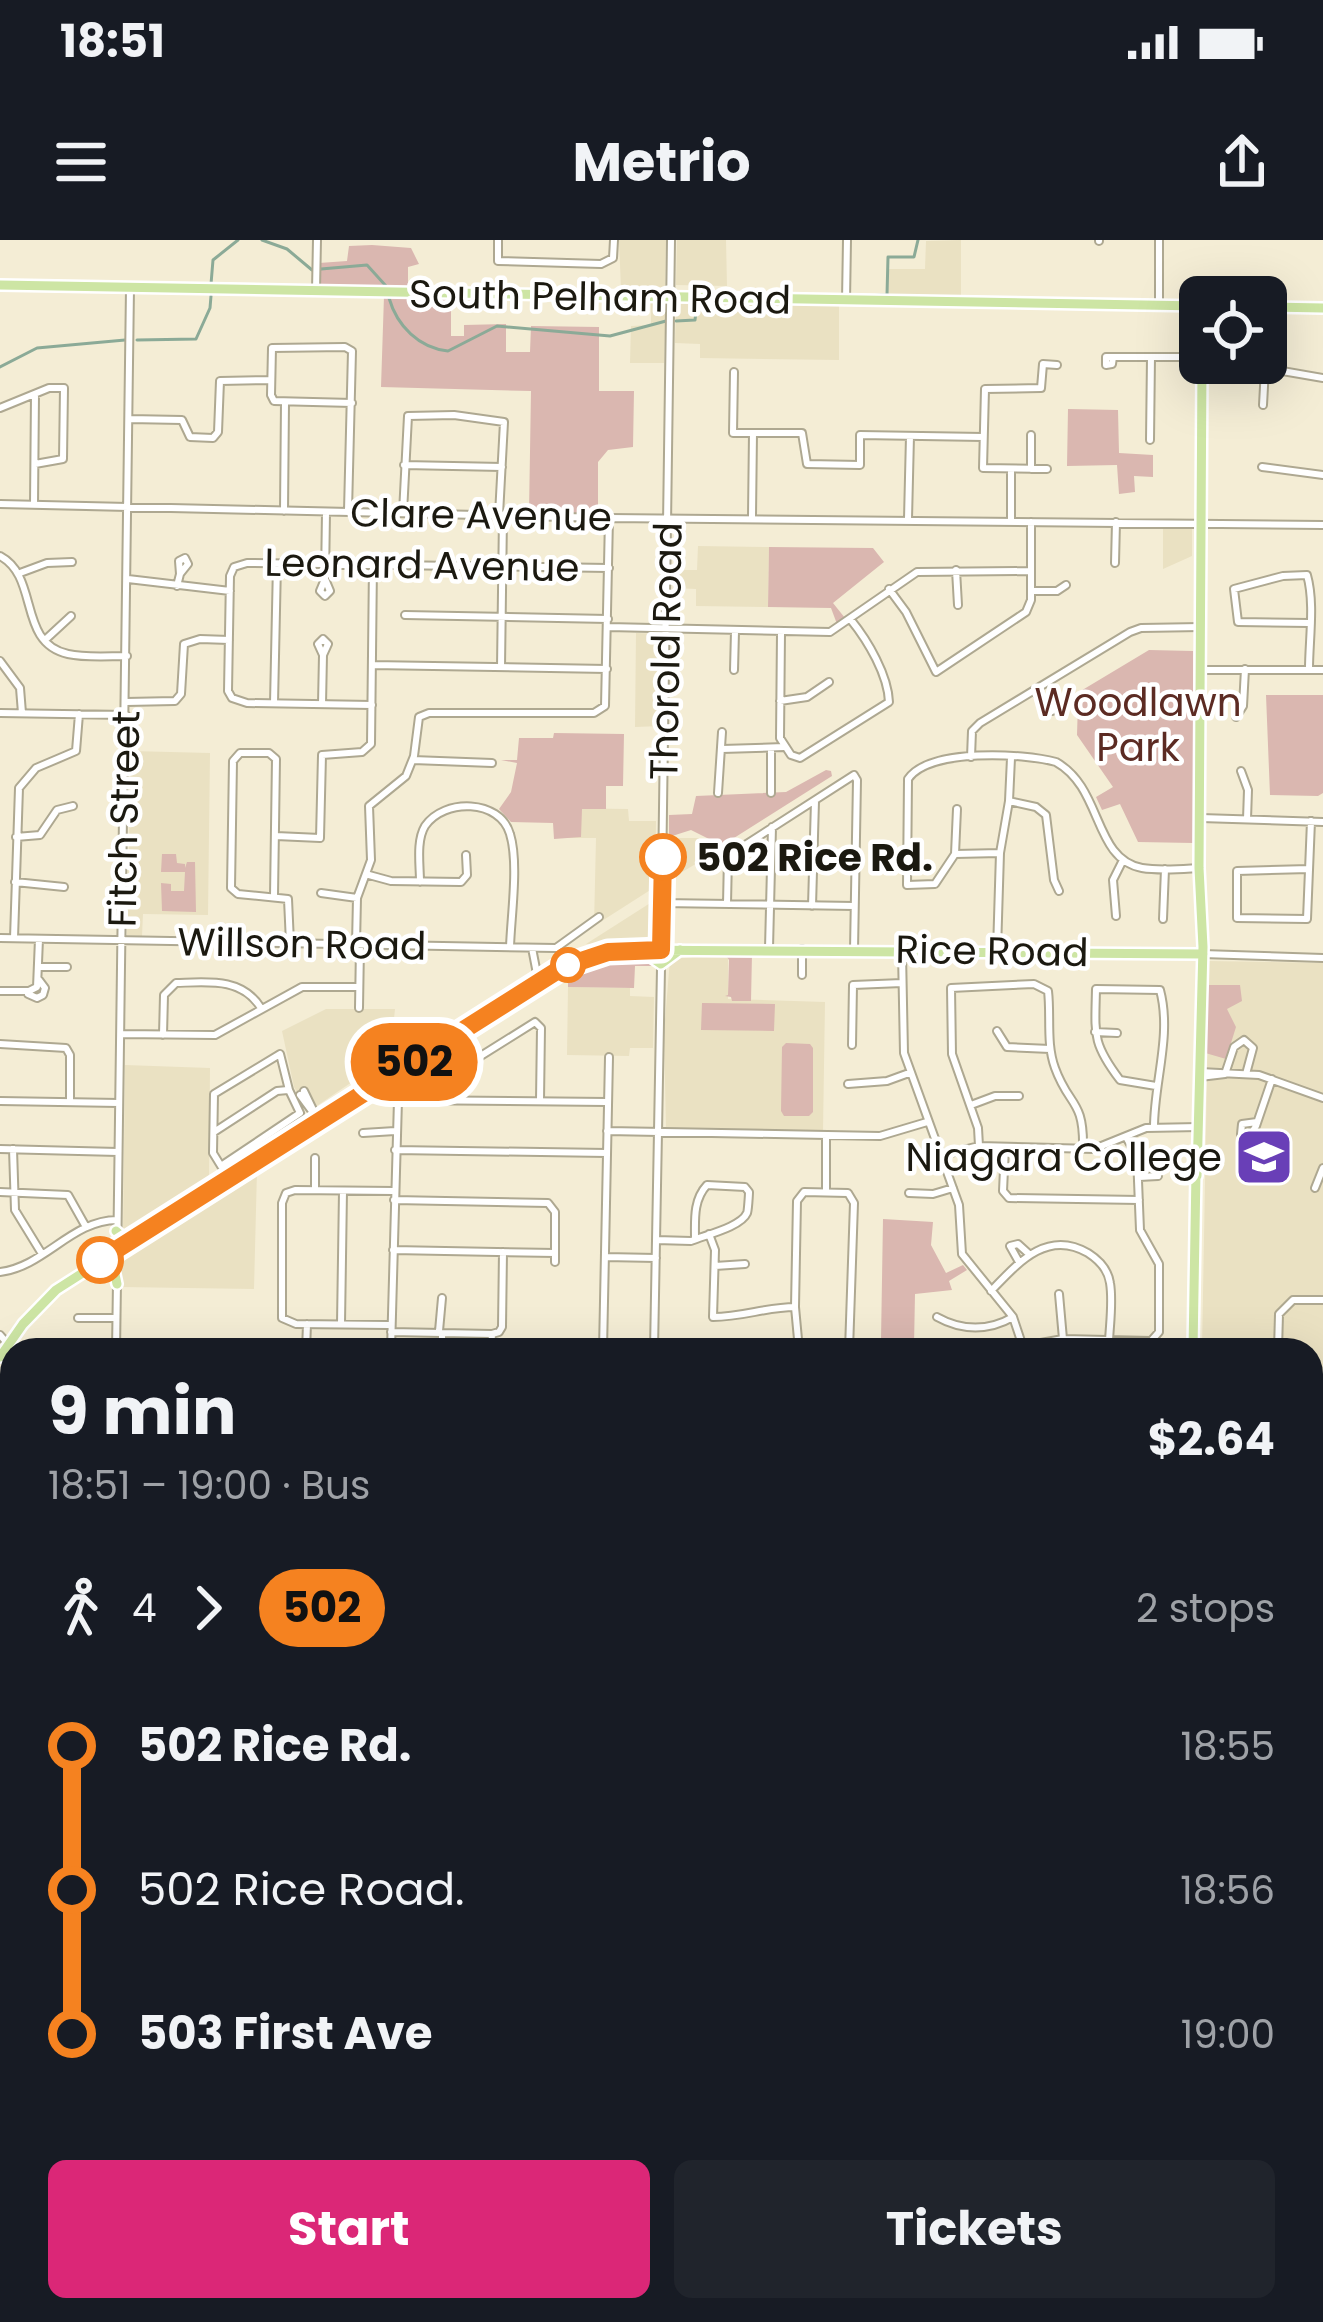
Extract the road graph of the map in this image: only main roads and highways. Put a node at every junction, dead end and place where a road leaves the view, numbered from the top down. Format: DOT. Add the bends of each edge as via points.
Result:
graph roads {
  1 [pos="0,285"];
  2 [pos="1179,305"];
  3 [pos="1287,307"];
  4 [pos="1323,308"];
  5 [pos="1201,384"];
  6 [pos="662,920"];
  7 [pos="682,949"];
  8 [pos="628,950"];
  9 [pos="661,950"];
  10 [pos="1200,954"];
  11 [pos="661,966"];
  12 [pos="1198,1127"];
  13 [pos="117,1225"];
  14 [pos="136,1239"];
  15 [pos="100,1260"];
  16 [pos="117,1284"];
  17 [pos="17,1338"];
  18 [pos="1195,1338"];
  1 -- 2 [label="main road, South Pelham Road"];
  3 -- 4 [label="main road"];
  5 -- 10 [label="main road"];
  6 -- 8 [label="main road" via="654,943"];
  7 -- 9 [label="main road, Rice Road"];
  7 -- 10 [label="main road, Rice Road"];
  7 -- 11 [label="main road"];
  8 -- 9 [label="main road, Rice Road"];
  8 -- 11 [label="main road"];
  8 -- 14 [label="main road" via="578,960 539,981"];
  9 -- 11 [label="main road, Thorold Road"];
  10 -- 12 [label="main road"];
  10 -- 12 [label="main road"];
  12 -- 18 [label="main road"];
  13 -- 14 [label="main road" via="126,1240"];
  14 -- 15 [label="main road"];
  15 -- 16 [label="main road" via="113,1265"];
  15 -- 17 [label="main road" via="46,1298"];
}
